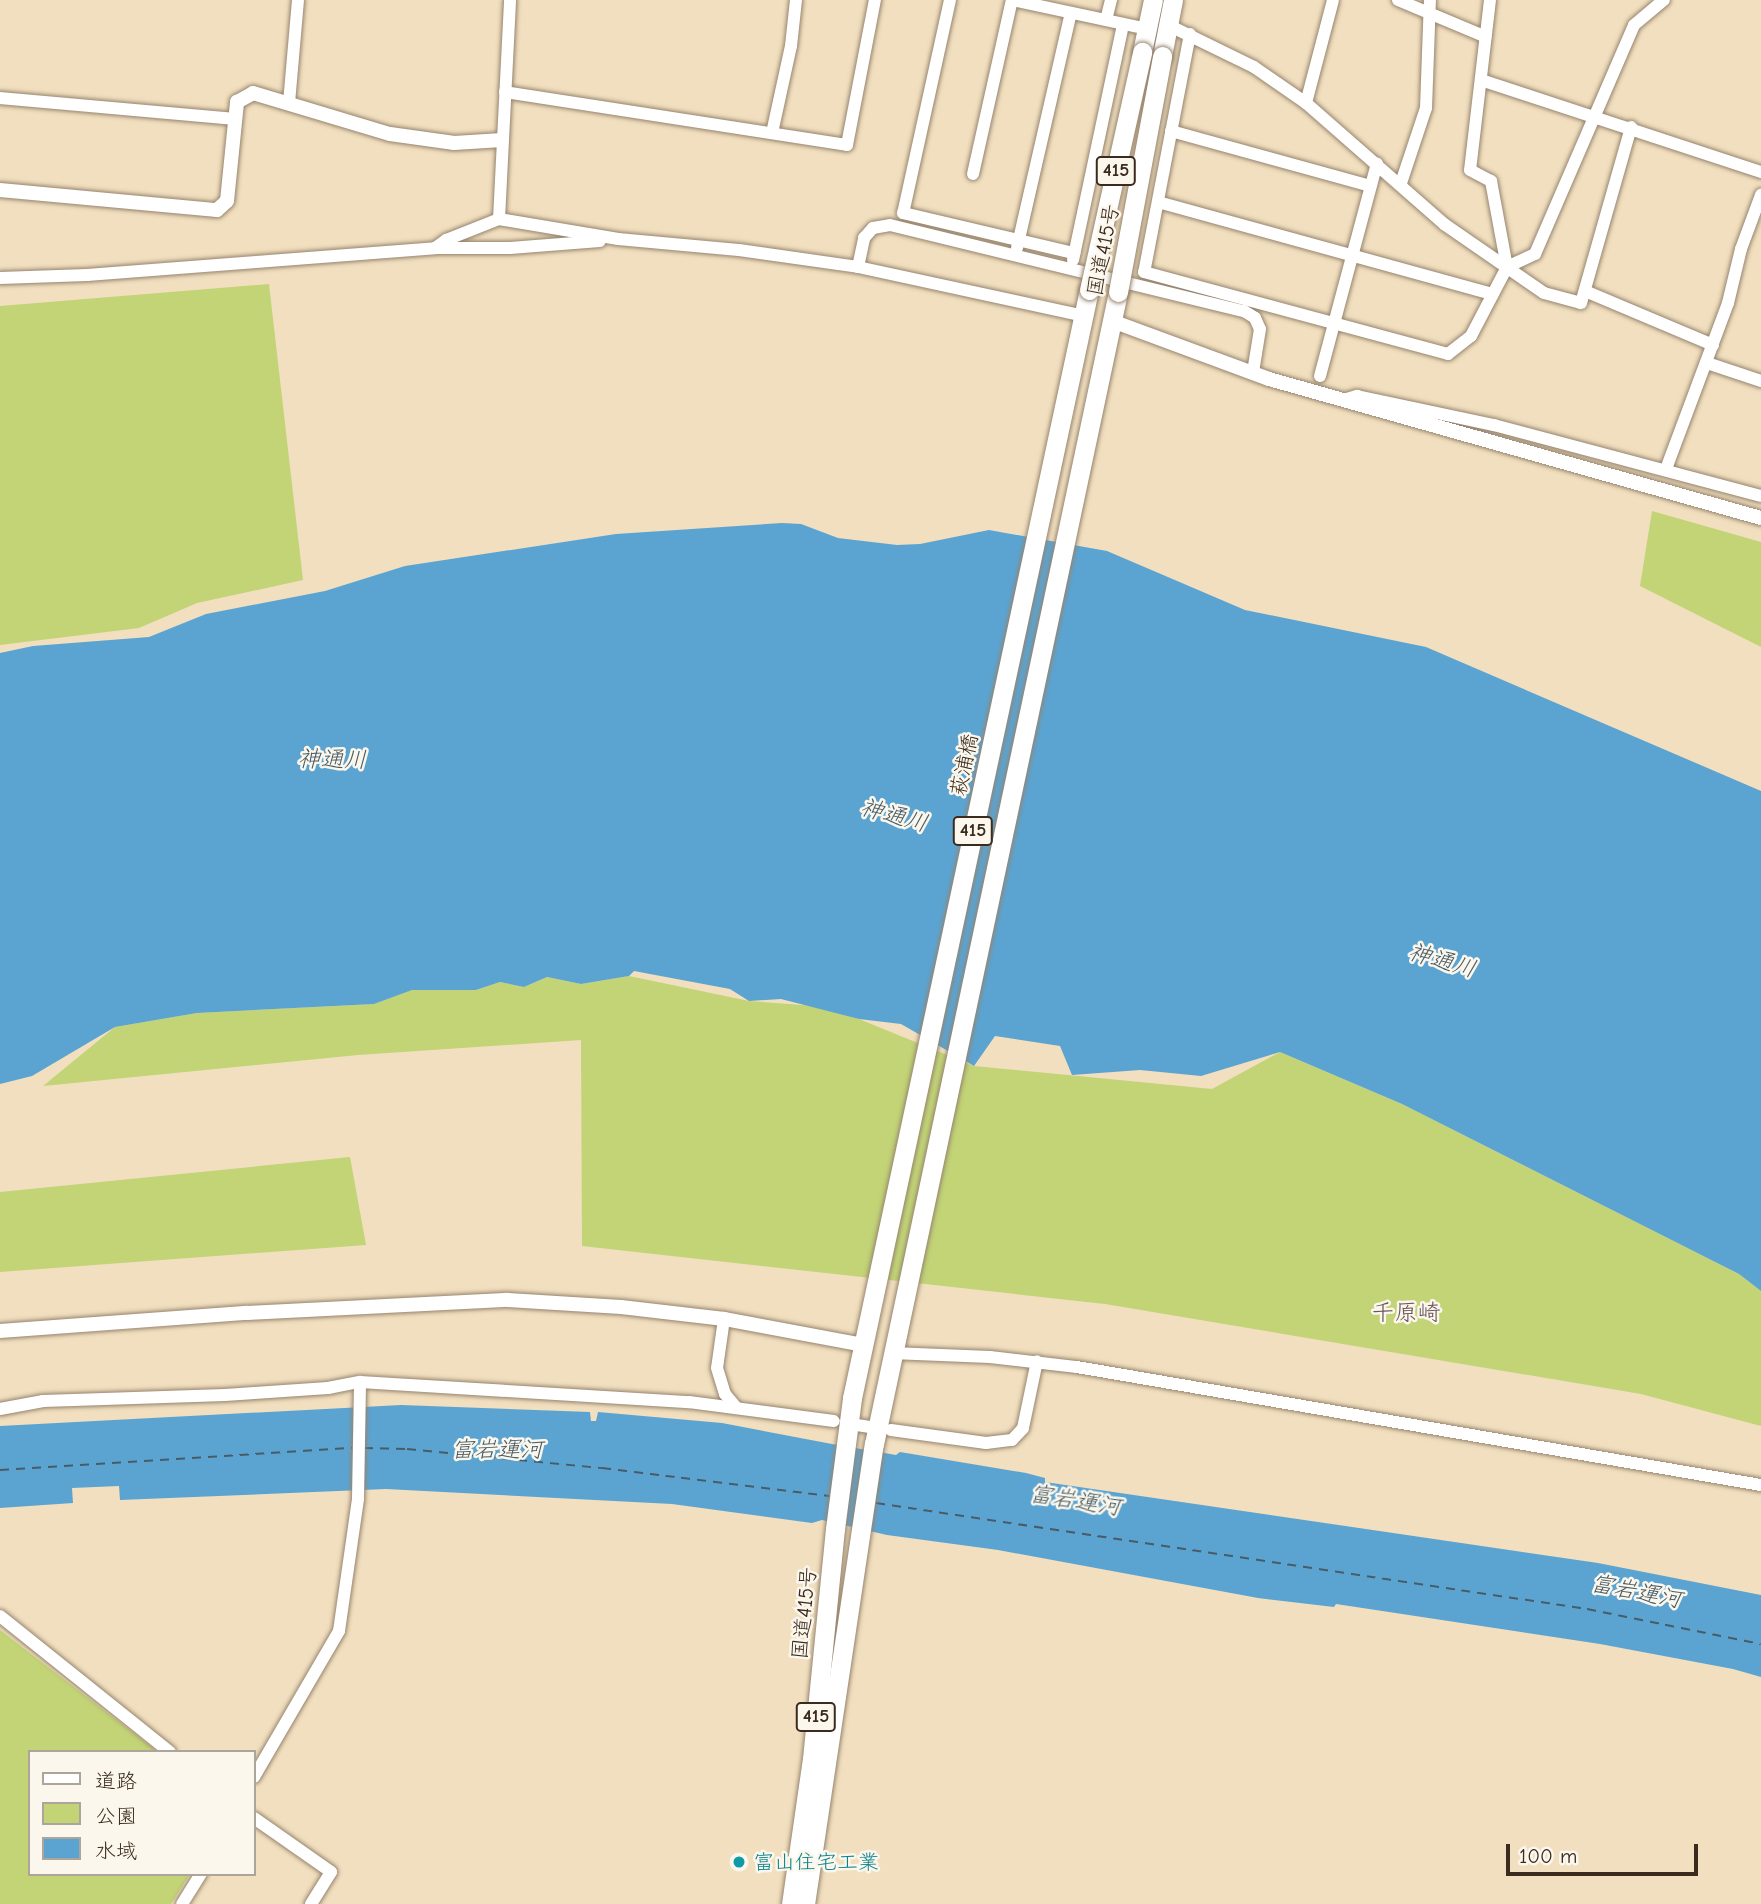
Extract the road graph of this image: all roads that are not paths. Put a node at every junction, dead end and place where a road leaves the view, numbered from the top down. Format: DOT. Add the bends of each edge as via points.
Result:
graph roads {
  1 [pos="298,0"];
  2 [pos="510,0"];
  3 [pos="796,0"];
  4 [pos="875,0"];
  5 [pos="950,0"];
  6 [pos="1012,0"];
  7 [pos="1111,0"];
  8 [pos="1153,0"];
  9 [pos="1173,0"];
  10 [pos="1333,0"];
  11 [pos="1398,0"];
  12 [pos="1490,0"];
  13 [pos="1664,0"];
  14 [pos="1429,6"];
  15 [pos="1065,8"];
  16 [pos="1106,20"];
  17 [pos="1123,24"];
  18 [pos="1168,25"];
  19 [pos="1147,29"];
  20 [pos="1190,34"];
  21 [pos="1486,37"];
  22 [pos="1481,80"];
  23 [pos="505,92"];
  24 [pos="0,98"];
  25 [pos="289,103"];
  26 [pos="1306,103"];
  27 [pos="1597,116"];
  28 [pos="235,120"];
  29 [pos="1631,128"];
  30 [pos="1171,131"];
  31 [pos="772,133"];
  32 [pos="502,140"];
  33 [pos="1377,163"];
  34 [pos="1761,172"];
  35 [pos="973,174"];
  36 [pos="1401,183"];
  37 [pos="1371,186"];
  38 [pos="0,190"];
  39 [pos="1761,195"];
  40 [pos="1158,202"];
  41 [pos="499,219"];
  42 [pos="618,239"];
  43 [pos="1019,240"];
  44 [pos="435,248"];
  45 [pos="1074,253"];
  46 [pos="1353,253"];
  47 [pos="1015,255"];
  48 [pos="858,267"];
  49 [pos="1507,267"];
  50 [pos="1071,269"];
  51 [pos="1144,272"];
  52 [pos="0,278"];
  53 [pos="1142,286"];
  54 [pos="1584,291"];
  55 [pos="1493,294"];
  56 [pos="1112,321"];
  57 [pos="1334,323"];
  58 [pos="1082,325"];
  59 [pos="1713,345"];
  60 [pos="1707,363"];
  61 [pos="1253,372"];
  62 [pos="1320,376"];
  63 [pos="1761,381"];
  64 [pos="1342,401"];
  65 [pos="1666,469"];
  66 [pos="1761,496"];
  67 [pos="1761,518"];
  68 [pos="724,1319"];
  69 [pos="0,1331"];
  70 [pos="865,1336"];
  71 [pos="892,1353"];
  72 [pos="1037,1361"];
  73 [pos="360,1382"];
  74 [pos="736,1407"];
  75 [pos="0,1409"];
  76 [pos="834,1421"];
  77 [pos="891,1430"];
  78 [pos="862,1434"];
  79 [pos="1761,1485"];
  80 [pos="0,1616"];
  81 [pos="168,1750"];
  82 [pos="256,1774"];
  83 [pos="256,1819"];
  84 [pos="200,1876"];
  85 [pos="182,1904"];
  86 [pos="311,1904"];
  87 [pos="791,1904"];
  88 [pos="805,1904"];
  1 -- 25 [label="street"];
  2 -- 23 [label="street"];
  3 -- 31 [label="street" via="792,46"];
  4 -- 31 [label="street" via="847,145"];
  5 -- 43 [label="street" via="903,212"];
  6 -- 15 [label="street"];
  6 -- 35 [label="street"];
  7 -- 16 [label="street"];
  8 -- 19 [label="highway, 国道415号 / 415"];
  9 -- 18 [label="highway, 国道415号 / 415"];
  10 -- 26 [label="street"];
  11 -- 14 [label="street"];
  12 -- 21 [label="street"];
  13 -- 27 [label="street" via="1634,25"];
  14 -- 21 [label="street"];
  14 -- 36 [label="street" via="1426,108"];
  15 -- 16 [label="street"];
  15 -- 43 [label="street"];
  16 -- 17 [label="street"];
  17 -- 19 [label="street"];
  17 -- 45 [label="street"];
  18 -- 20 [label="street"];
  18 -- 56 [label="highway, 国道415号 / 415, bridge"];
  19 -- 58 [label="highway, 国道415号 / 415, bridge"];
  20 -- 26 [label="street" via="1254,67"];
  20 -- 30 [label="street"];
  21 -- 22 [label="street"];
  22 -- 27 [label="street"];
  22 -- 49 [label="street" via="1470,170 1492,181"];
  23 -- 31 [label="street"];
  23 -- 32 [label="street"];
  24 -- 28 [label="street"];
  25 -- 28 [label="street" via="253,93 237,102"];
  25 -- 32 [label="street" via="390,134 454,143"];
  26 -- 33 [label="street"];
  27 -- 29 [label="street"];
  27 -- 49 [label="street" via="1535,254"];
  28 -- 38 [label="street" via="227,201 218,210"];
  29 -- 34 [label="street"];
  29 -- 54 [label="street"];
  30 -- 37 [label="street"];
  30 -- 40 [label="street"];
  32 -- 41 [label="street"];
  33 -- 36 [label="street"];
  33 -- 37 [label="street"];
  36 -- 49 [label="street" via="1444,224"];
  37 -- 46 [label="street"];
  39 -- 59 [label="street"];
  40 -- 46 [label="street"];
  40 -- 51 [label="street"];
  41 -- 42 [label="street"];
  41 -- 44 [label="street"];
  42 -- 44 [label="street" via="510,248"];
  42 -- 48 [label="street"];
  43 -- 45 [label="street"];
  43 -- 47 [label="street"];
  44 -- 52 [label="street"];
  45 -- 50 [label="street"];
  46 -- 55 [label="street"];
  46 -- 57 [label="street"];
  47 -- 48 [label="street" via="890,225 873,228 864,238"];
  47 -- 50 [label="street"];
  48 -- 58 [label="street"];
  49 -- 54 [label="street" via="1544,293 1581,303"];
  49 -- 55 [label="street"];
  50 -- 53 [label="street"];
  51 -- 53 [label="street"];
  51 -- 57 [label="street"];
  53 -- 61 [label="street" via="1244,311 1255,318 1260,329"];
  54 -- 59 [label="street"];
  55 -- 57 [label="street" via="1471,336 1448,354"];
  56 -- 61 [label="street"];
  56 -- 71 [label="highway, 国道415号 / 415"];
  57 -- 62 [label="street"];
  58 -- 70 [label="highway, 萩浦橋 / 415"];
  59 -- 60 [label="street"];
  60 -- 63 [label="street"];
  60 -- 65 [label="street"];
  61 -- 64 [label="street"];
  64 -- 65 [label="street" via="1357,396"];
  64 -- 67 [label="street"];
  65 -- 66 [label="street"];
  68 -- 69 [label="street" via="508,1300"];
  68 -- 70 [label="street"];
  68 -- 74 [label="street" via="717,1368 725,1394"];
  70 -- 78 [label="highway, 国道415号 / 415"];
  71 -- 72 [label="street"];
  71 -- 78 [label="highway, 国道415号 / 415"];
  72 -- 77 [label="street" via="1023,1428 1012,1440 986,1443"];
  72 -- 79 [label="street"];
  73 -- 74 [label="street"];
  73 -- 75 [label="street" via="225,1395 43,1401"];
  73 -- 82 [label="street" via="358,1499 339,1631"];
  74 -- 76 [label="street"];
  78 -- 87 [label="highway, 国道415号 / 415" via="835,1529 812,1759"];
  78 -- 88 [label="highway, 国道415号 / 415" via="861,1533"];
  80 -- 81 [label="street"];
  83 -- 86 [label="street" via="331,1872"];
  84 -- 85 [label="street"];
}
